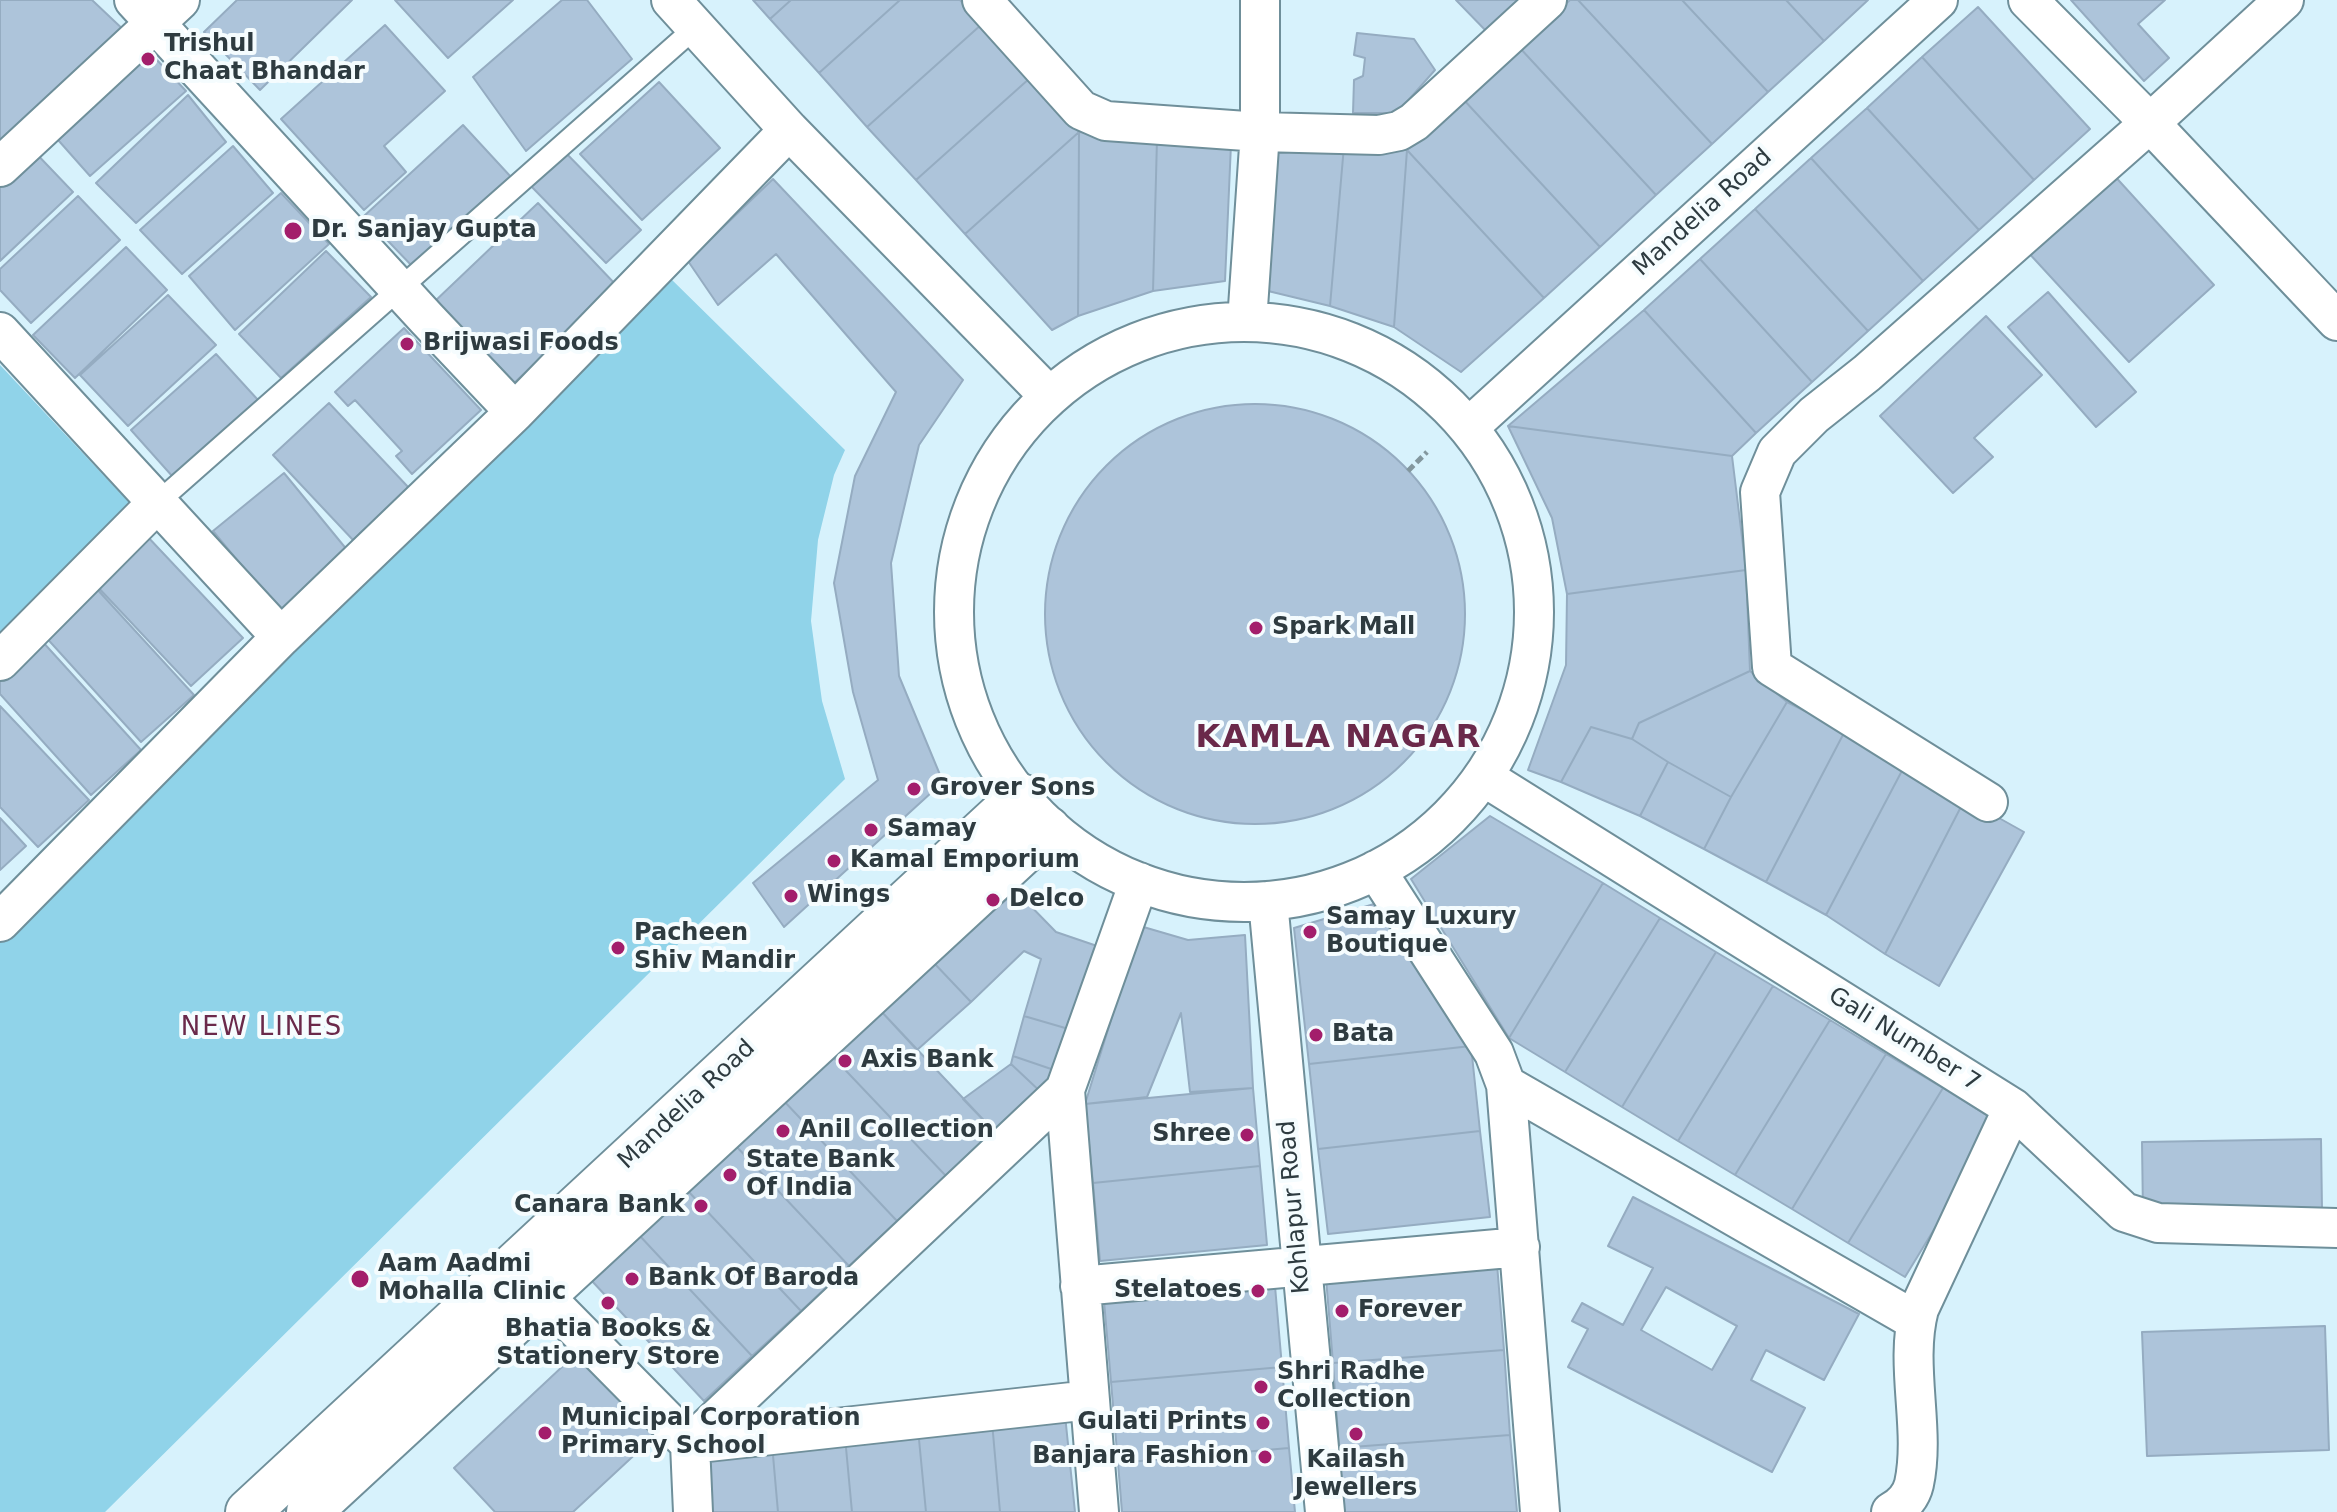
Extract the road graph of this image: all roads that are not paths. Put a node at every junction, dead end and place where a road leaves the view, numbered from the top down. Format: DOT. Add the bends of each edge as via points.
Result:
graph roads {
  1 [pos="982,0"];
  2 [pos="1260,0"];
  3 [pos="1547,0"];
  4 [pos="1938,0"];
  5 [pos="2028,0"];
  6 [pos="2284,0"];
  7 [pos="156,8"];
  8 [pos="684,14"];
  9 [pos="2150,123"];
  10 [pos="789,130"];
  11 [pos="1260,132"];
  12 [pos="0,167"];
  13 [pos="400,289"];
  14 [pos="2337,321"];
  15 [pos="1247,322"];
  16 [pos="0,332"];
  17 [pos="1049,396"];
  18 [pos="515,412"];
  19 [pos="1469,427"];
  20 [pos="157,503"];
  21 [pos="281,637"];
  22 [pos="0,661"];
  23 [pos="1484,777"];
  24 [pos="1021,796"];
  25 [pos="1988,802"];
  26 [pos="1048,829"];
  27 [pos="1376,870"];
  28 [pos="1139,882"];
  29 [pos="1268,901"];
  30 [pos="0,922"];
  31 [pos="1506,1085"];
  32 [pos="1065,1090"];
  33 [pos="2013,1108"];
  34 [pos="2337,1228"];
  35 [pos="1520,1247"];
  36 [pos="1300,1267"];
  37 [pos="1080,1286"];
  38 [pos="544,1296"];
  39 [pos="1916,1321"];
  40 [pos="1090,1400"];
  41 [pos="690,1444"];
  42 [pos="248,1512"];
  43 [pos="309,1512"];
  44 [pos="693,1512"];
  45 [pos="1099,1512"];
  46 [pos="1325,1512"];
  47 [pos="1540,1512"];
  48 [pos="1891,1512"];
  1 -- 11 [label="street" via="1081,110 1094,117"];
  2 -- 11 [label="street"];
  3 -- 11 [label="street" via="1399,131"];
  4 -- 19 [label="street, Mandelia Road"];
  5 -- 9 [label="street"];
  6 -- 9 [label="street"];
  7 -- 12 [label="street"];
  7 -- 13 [label="street"];
  8 -- 10 [label="street"];
  8 -- 13 [label="lane"];
  9 -- 14 [label="street"];
  9 -- 25 [label="street" via="1814,415 1777,452 1760,492 1772,667"];
  10 -- 17 [label="street"];
  10 -- 18 [label="street"];
  11 -- 15 [label="street"];
  13 -- 18 [label="street"];
  13 -- 20 [label="lane"];
  15 -- 17 [label="street" via="1161,333 1083,369"];
  15 -- 19 [label="street" via="1298,326 1380,356 1433,391"];
  16 -- 20 [label="street"];
  17 -- 24 [label="street" via="1014,433 986,476 966,523 955,573 953,624 959,674 998,769"];
  18 -- 21 [label="street"];
  19 -- 23 [label="street" via="1499,471 1521,520 1533,573 1536,626 1515,718"];
  20 -- 21 [label="street"];
  20 -- 22 [label="street"];
  21 -- 30 [label="street"];
  23 -- 27 [label="street" via="1453,814"];
  23 -- 33 [label="street, Gali Number 7"];
  24 -- 26 [label="street"];
  24 -- 42 [label="street, Mandelia Road"];
  26 -- 28 [label="street"];
  26 -- 38 [label="street, Mandelia Road"];
  27 -- 29 [label="street" via="1305,896"];
  27 -- 31 [label="street" via="1494,1053"];
  28 -- 29 [label="street" via="1215,900"];
  28 -- 32 [label="street"];
  29 -- 36 [label="street, Kohlapur Road"];
  31 -- 35 [label="street"];
  31 -- 39 [label="street"];
  32 -- 37 [label="street"];
  32 -- 41 [label="street"];
  33 -- 34 [label="street, Gali Number 7" via="2124,1212 2158,1223"];
  33 -- 39 [label="street"];
  35 -- 36 [label="street"];
  35 -- 47 [label="street"];
  36 -- 37 [label="street"];
  36 -- 46 [label="street, Kohlapur Road"];
  37 -- 40 [label="street"];
  38 -- 41 [label="street"];
  38 -- 43 [label="street, Mandelia Road"];
  39 -- 48 [label="street" via="1914,1487"];
  40 -- 41 [label="street"];
  40 -- 45 [label="street"];
  41 -- 44 [label="street"];
}
